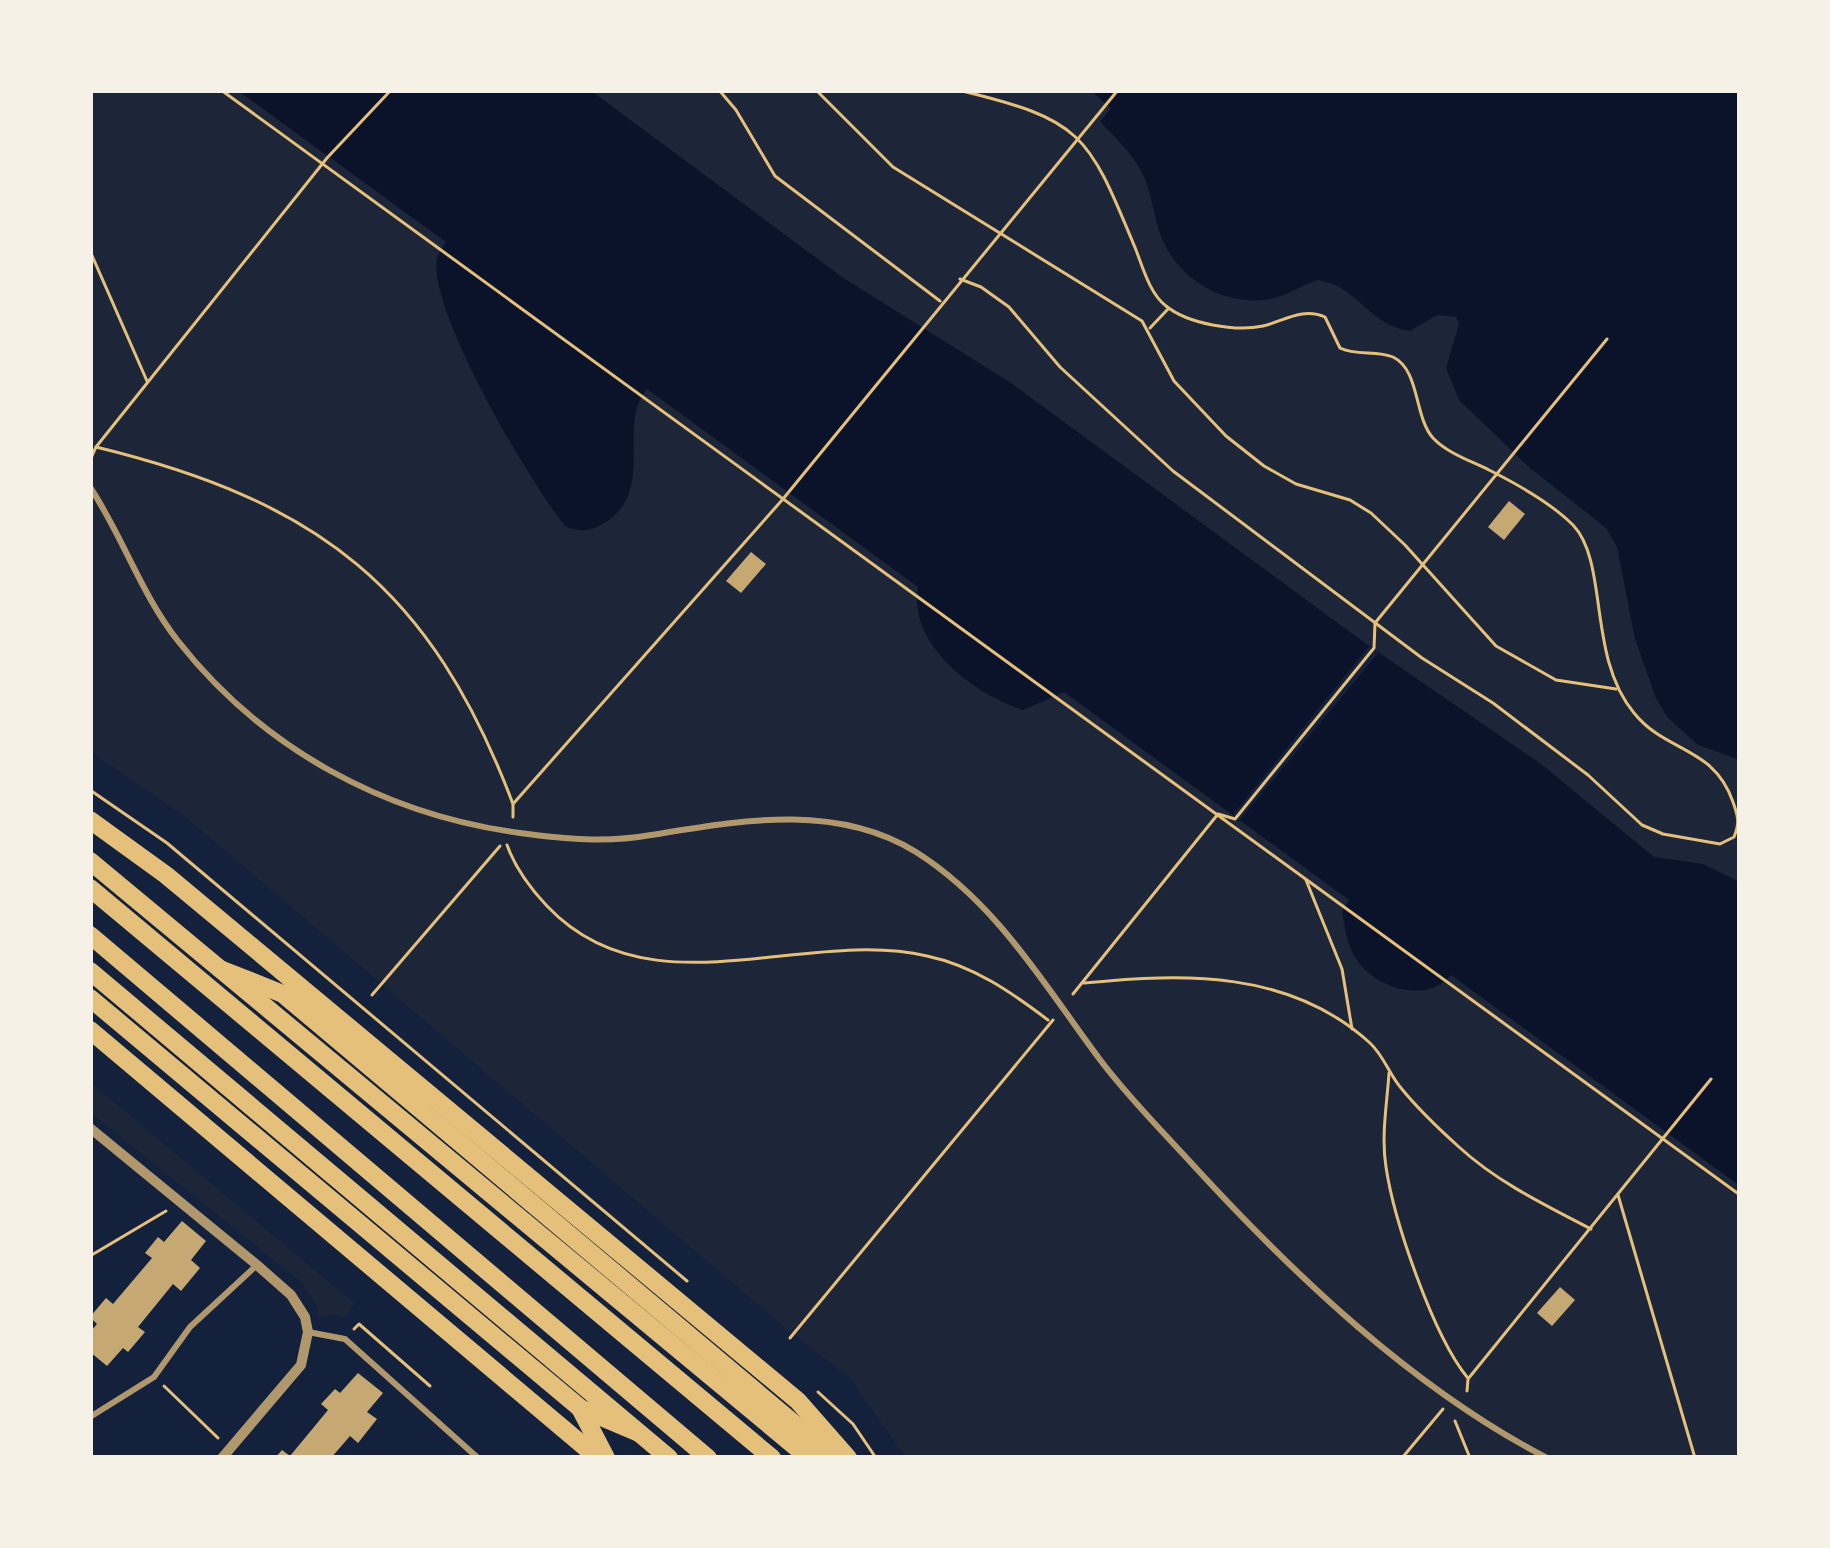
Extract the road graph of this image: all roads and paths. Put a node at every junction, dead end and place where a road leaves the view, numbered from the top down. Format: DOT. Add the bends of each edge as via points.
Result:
graph roads {
  1 [pos="221,90"];
  2 [pos="391,90"];
  3 [pos="719,90"];
  4 [pos="816,90"];
  5 [pos="958,90"];
  6 [pos="1118,90"];
  7 [pos="1079,137"];
  8 [pos="322,165"];
  9 [pos="998,232"];
  10 [pos="90,251"];
  11 [pos="960,279"];
  12 [pos="941,302"];
  13 [pos="1168,309"];
  14 [pos="1148,329"];
  15 [pos="1607,339"];
  16 [pos="148,383"];
  17 [pos="95,447"];
  18 [pos="90,460"];
  19 [pos="1497,474"];
  20 [pos="90,487"];
  21 [pos="783,499"];
  22 [pos="1422,566"];
  23 [pos="1375,623"];
  24 [pos="1616,689"];
  25 [pos="90,790"];
  26 [pos="513,804"];
  27 [pos="1218,814"];
  28 [pos="90,820"];
  29 [pos="512,832"];
  30 [pos="90,861"];
  31 [pos="1306,878"];
  32 [pos="90,888"];
  33 [pos="90,935"];
  34 [pos="220,969"];
  35 [pos="90,970"];
  36 [pos="1082,983"];
  37 [pos="372,995"];
  38 [pos="90,998"];
  39 [pos="1064,1006"];
  40 [pos="1051,1022"];
  41 [pos="1352,1028"];
  42 [pos="90,1030"];
  43 [pos="1389,1072"];
  44 [pos="1711,1079"];
  45 [pos="90,1128"];
  46 [pos="1663,1141"];
  47 [pos="1618,1195"];
  48 [pos="1740,1195"];
  49 [pos="170,1208"];
  50 [pos="1591,1229"];
  51 [pos="90,1256"];
  52 [pos="257,1264"];
  53 [pos="689,1283"];
  54 [pos="308,1331"];
  55 [pos="790,1338"];
  56 [pos="345,1340"];
  57 [pos="154,1377"];
  58 [pos="1468,1378"];
  59 [pos="430,1386"];
  60 [pos="815,1389"];
  61 [pos="580,1408"];
  62 [pos="1466,1410"];
  63 [pos="90,1417"];
  64 [pos="1456,1422"];
  65 [pos="639,1433"];
  66 [pos="225,1444"];
  67 [pos="222,1458"];
  68 [pos="478,1458"];
  69 [pos="602,1458"];
  70 [pos="669,1458"];
  71 [pos="708,1458"];
  72 [pos="772,1458"];
  73 [pos="808,1458"];
  74 [pos="835,1458"];
  75 [pos="848,1458"];
  76 [pos="876,1458"];
  77 [pos="1402,1458"];
  78 [pos="1470,1458"];
  79 [pos="1547,1458"];
  80 [pos="1695,1458"];
  1 -- 8 [label="path"];
  2 -- 8 [label="path"];
  3 -- 12 [label="path" via="775,176"];
  4 -- 9 [label="path" via="893,167"];
  5 -- 7 [label="path" via="1041,112"];
  6 -- 7 [label="path"];
  7 -- 9 [label="path"];
  7 -- 13 [label="path" via="1106,176 1152,289"];
  8 -- 16 [label="path"];
  8 -- 21 [label="path"];
  9 -- 11 [label="path"];
  9 -- 14 [label="path"];
  10 -- 16 [label="path"];
  11 -- 12 [label="path"];
  11 -- 23 [label="path" via="1009,308 1173,471"];
  12 -- 21 [label="path"];
  13 -- 14 [label="path"];
  13 -- 19 [label="path" via="1214,325 1325,317 1340,348 1402,364 1436,441"];
  14 -- 22 [label="path" via="1174,381 1226,436 1296,484 1371,513"];
  15 -- 19 [label="path"];
  16 -- 17 [label="path"];
  17 -- 18 [label="path"];
  17 -- 26 [label="path" via="225,487 342,549 418,626 454,678"];
  19 -- 22 [label="path"];
  19 -- 24 [label="path" via="1577,529"];
  20 -- 29 [label="lane" via="176,639 234,704 312,761 398,804"];
  21 -- 26 [label="path"];
  21 -- 27 [label="path"];
  22 -- 23 [label="path"];
  22 -- 24 [label="path" via="1515,660 1556,680"];
  23 -- 24 [label="path" via="1493,703 1642,825 1664,834 1734,837 1739,820 1720,776 1646,727"];
  23 -- 27 [label="path" via="1374,648 1235,819"];
  25 -- 53 [label="path" via="167,843"];
  26 -- 29 [label="path"];
  27 -- 31 [label="path"];
  27 -- 36 [label="path"];
  28 -- 75 [label="main road" via="798,1401"];
  29 -- 37 [label="path"];
  29 -- 39 [label="lane" via="582,842 744,820 820,820 870,832 910,848 972,895"];
  29 -- 40 [label="path" via="506,847 557,916 633,956 726,963 836,952 926,955 974,971"];
  30 -- 34 [label="main road"];
  31 -- 41 [label="path" via="1342,969"];
  31 -- 46 [label="path"];
  32 -- 72 [label="main road"];
  33 -- 71 [label="main road"];
  34 -- 73 [label="main road"];
  34 -- 74 [label="main road" via="283,994"];
  35 -- 65 [label="main road"];
  36 -- 39 [label="path"];
  36 -- 41 [label="path" via="1233,979"];
  38 -- 61 [label="main road"];
  39 -- 40 [label="path"];
  39 -- 62 [label="lane" via="1134,1101 1286,1262"];
  40 -- 55 [label="path"];
  41 -- 43 [label="path"];
  42 -- 69 [label="main road"];
  43 -- 50 [label="path" via="1476,1162"];
  43 -- 58 [label="path" via="1384,1136 1398,1220"];
  44 -- 46 [label="path"];
  45 -- 52 [label="street"];
  46 -- 47 [label="path"];
  46 -- 48 [label="path"];
  47 -- 50 [label="path"];
  47 -- 80 [label="path"];
  49 -- 51 [label="path"];
  50 -- 58 [label="path"];
  52 -- 54 [label="street" via="300,1306"];
  52 -- 57 [label="lane" via="190,1327"];
  54 -- 56 [label="lane"];
  54 -- 67 [label="street" via="291,1381"];
  56 -- 59 [label="path" via="359,1324"];
  56 -- 68 [label="lane"];
  57 -- 63 [label="lane"];
  57 -- 66 [label="path"];
  58 -- 62 [label="path"];
  60 -- 76 [label="path"];
  61 -- 65 [label="main road"];
  61 -- 69 [label="main road"];
  62 -- 77 [label="path" via="1449,1402"];
  62 -- 79 [label="lane"];
  64 -- 78 [label="path"];
  65 -- 70 [label="main road"];
}
